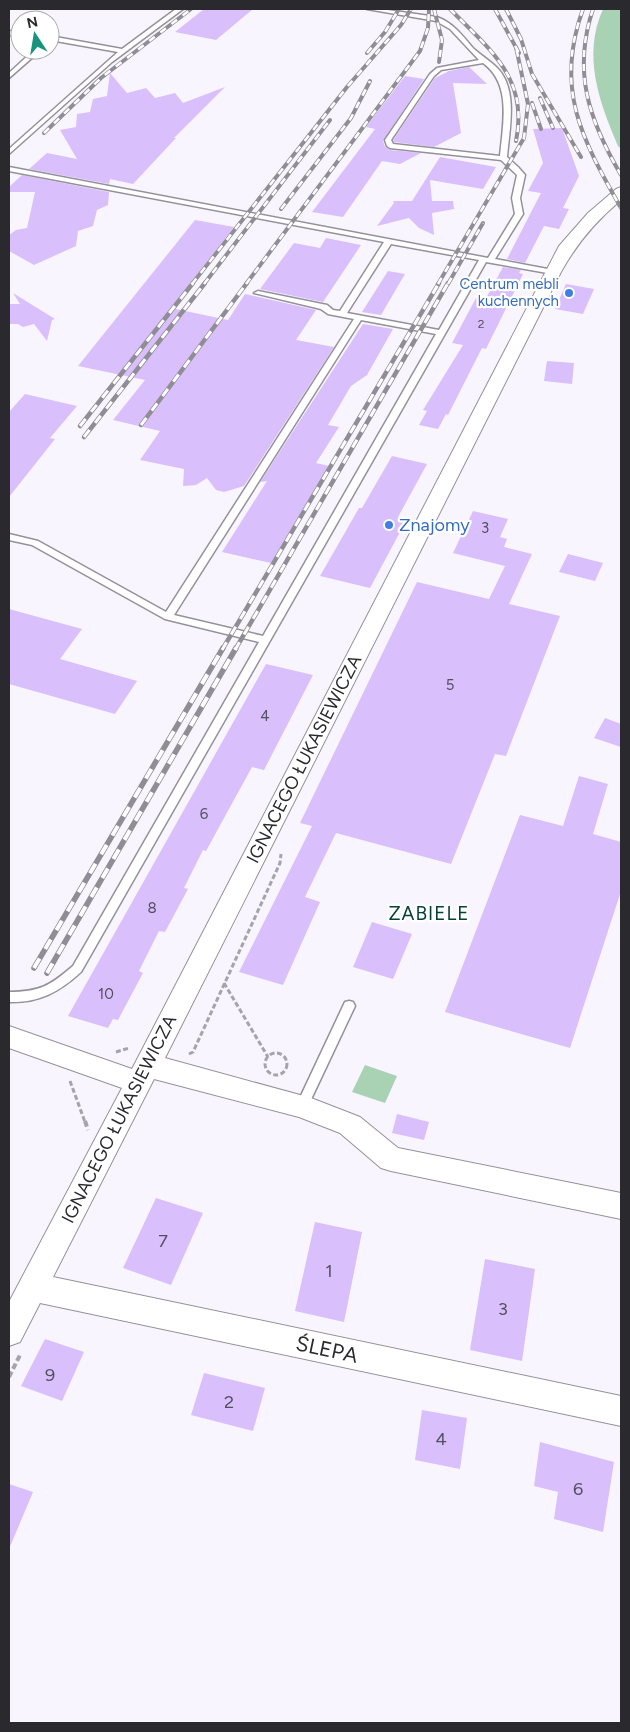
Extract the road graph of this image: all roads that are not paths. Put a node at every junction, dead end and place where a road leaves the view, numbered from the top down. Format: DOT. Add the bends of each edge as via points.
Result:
graph roads {
  1 [pos="180,9"];
  2 [pos="370,9"];
  3 [pos="60,40"];
  4 [pos="124,51"];
  5 [pos="27,60"];
  6 [pos="482,62"];
  7 [pos="9,76"];
  8 [pos="9,152"];
  9 [pos="503,158"];
  10 [pos="9,169"];
  11 [pos="618,195"];
  12 [pos="388,242"];
  13 [pos="487,261"];
  14 [pos="553,272"];
  15 [pos="258,293"];
  16 [pos="342,314"];
  17 [pos="359,318"];
  18 [pos="441,334"];
  19 [pos="9,537"];
  20 [pos="168,617"];
  21 [pos="264,640"];
  22 [pos="9,997"];
  23 [pos="348,1006"];
  24 [pos="9,1037"];
  25 [pos="142,1074"];
  26 [pos="302,1106"];
  27 [pos="621,1206"];
  28 [pos="32,1288"];
  29 [pos="9,1332"];
  30 [pos="621,1411"];
  1 -- 4 [label="lane"];
  2 -- 6 [label="lane" via="446,22"];
  3 -- 4 [label="lane"];
  4 -- 8 [label="lane"];
  5 -- 7 [label="lane"];
  6 -- 9 [label="lane" via="499,74 503,83 507,112"];
  6 -- 9 [label="lane" via="439,69 388,140 390,146"];
  9 -- 13 [label="lane" via="521,175 516,198 520,214"];
  10 -- 12 [label="lane"];
  11 -- 14 [label="street, IGNACEGO ŁUKASIEWICZA" via="593,216 568,246"];
  12 -- 13 [label="lane"];
  12 -- 16 [label="lane"];
  13 -- 14 [label="lane"];
  13 -- 18 [label="lane"];
  14 -- 25 [label="street, IGNACEGO ŁUKASIEWICZA"];
  15 -- 16 [label="lane"];
  16 -- 17 [label="lane"];
  17 -- 18 [label="lane"];
  17 -- 20 [label="lane"];
  18 -- 21 [label="lane"];
  19 -- 20 [label="lane" via="35,543"];
  20 -- 21 [label="lane"];
  21 -- 22 [label="lane" via="77,969 56,988 39,997"];
  23 -- 26 [label="lane"];
  24 -- 25 [label="street" via="70,1059"];
  25 -- 26 [label="street"];
  25 -- 28 [label="street, IGNACEGO ŁUKASIEWICZA"];
  26 -- 27 [label="street" via="350,1125 391,1159"];
  28 -- 29 [label="street, IGNACEGO ŁUKASIEWICZA"];
  28 -- 30 [label="street, ŚLEPA"];
}
